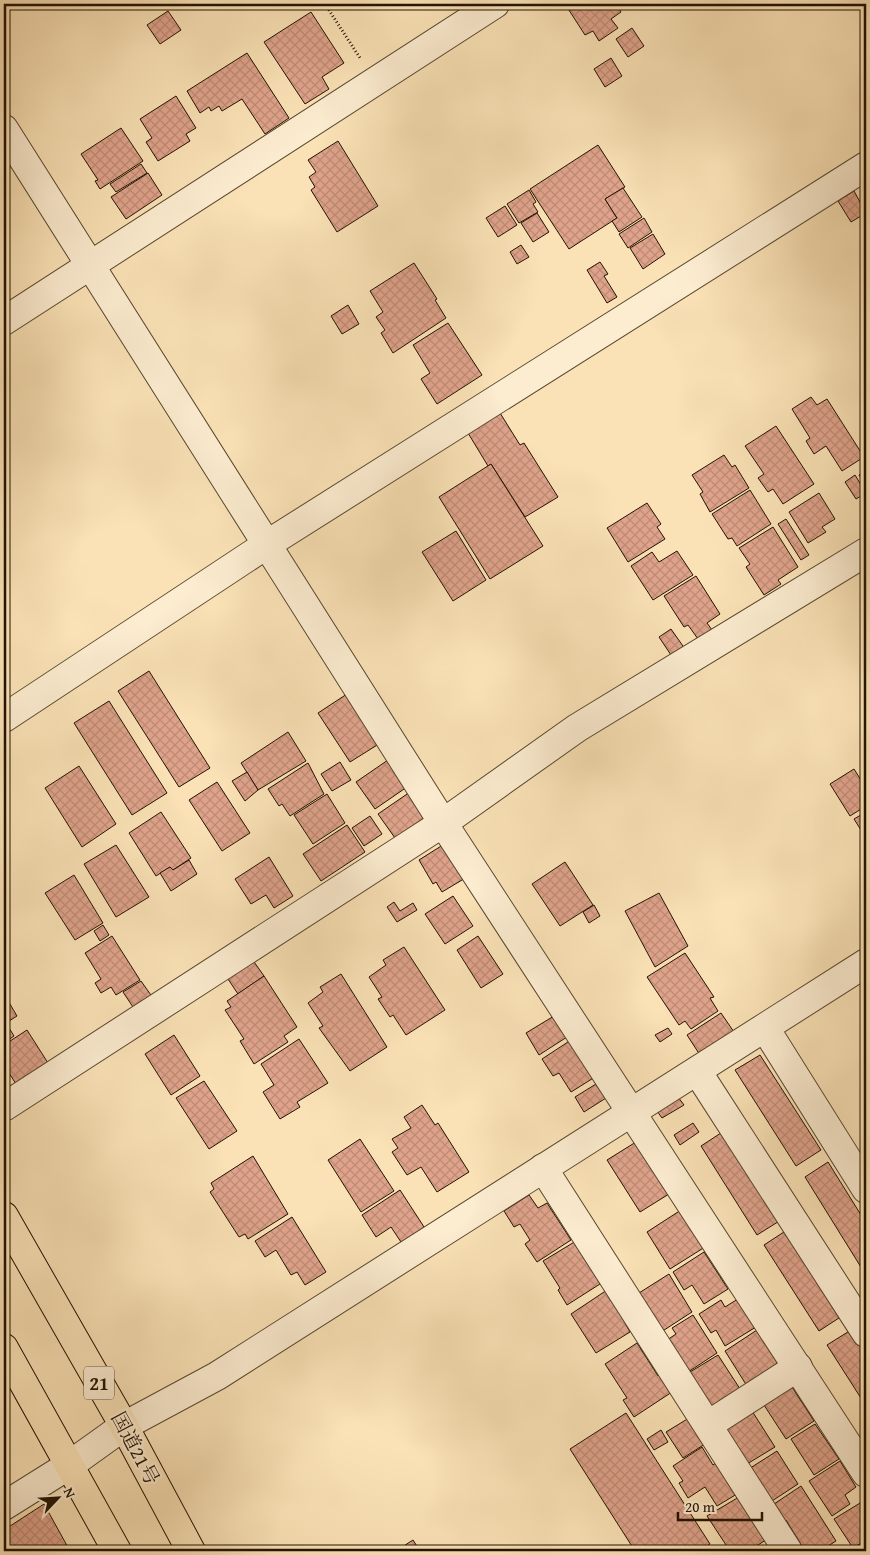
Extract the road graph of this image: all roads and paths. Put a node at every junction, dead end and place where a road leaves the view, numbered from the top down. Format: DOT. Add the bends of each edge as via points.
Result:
graph roads {
  1 [pos="325,4"];
  2 [pos="495,4"];
  3 [pos="375,81"];
  4 [pos="4,129"];
  5 [pos="866,166"];
  6 [pos="90,266"];
  7 [pos="4,321"];
  8 [pos="266,545"];
  9 [pos="866,552"];
  10 [pos="4,718"];
  11 [pos="443,823"];
  12 [pos="866,963"];
  13 [pos="765,1028"];
  14 [pos="697,1071"];
  15 [pos="4,1106"];
  16 [pos="632,1113"];
  17 [pos="543,1168"];
  18 [pos="866,1189"];
  19 [pos="4,1216"];
  20 [pos="866,1333"];
  21 [pos="4,1348"];
  22 [pos="798,1367"];
  23 [pos="708,1425"];
  24 [pos="124,1426"];
  25 [pos="71,1464"];
  26 [pos="865,1467"];
  27 [pos="4,1506"];
  28 [pos="118,1551"];
  29 [pos="191,1551"];
  30 [pos="788,1551"];
  1 -- 3 [label="path"];
  2 -- 3 [label="street"];
  3 -- 6 [label="street"];
  4 -- 6 [label="street"];
  5 -- 8 [label="street"];
  6 -- 7 [label="street"];
  6 -- 8 [label="street"];
  8 -- 10 [label="street"];
  8 -- 11 [label="street"];
  9 -- 11 [label="street" via="577,728"];
  11 -- 15 [label="street"];
  11 -- 16 [label="street"];
  12 -- 13 [label="street"];
  13 -- 14 [label="street"];
  13 -- 18 [label="street"];
  14 -- 16 [label="street"];
  14 -- 20 [label="street"];
  16 -- 17 [label="street"];
  16 -- 22 [label="street"];
  17 -- 23 [label="street"];
  17 -- 24 [label="street" via="216,1376"];
  19 -- 24 [label="highway, 国道21号 / 21"];
  21 -- 25 [label="highway"];
  22 -- 23 [label="street"];
  22 -- 26 [label="street"];
  23 -- 30 [label="street"];
  24 -- 25 [label="street"];
  24 -- 29 [label="highway, 国道21号 / 21"];
  25 -- 27 [label="street"];
  25 -- 28 [label="highway"];
}
